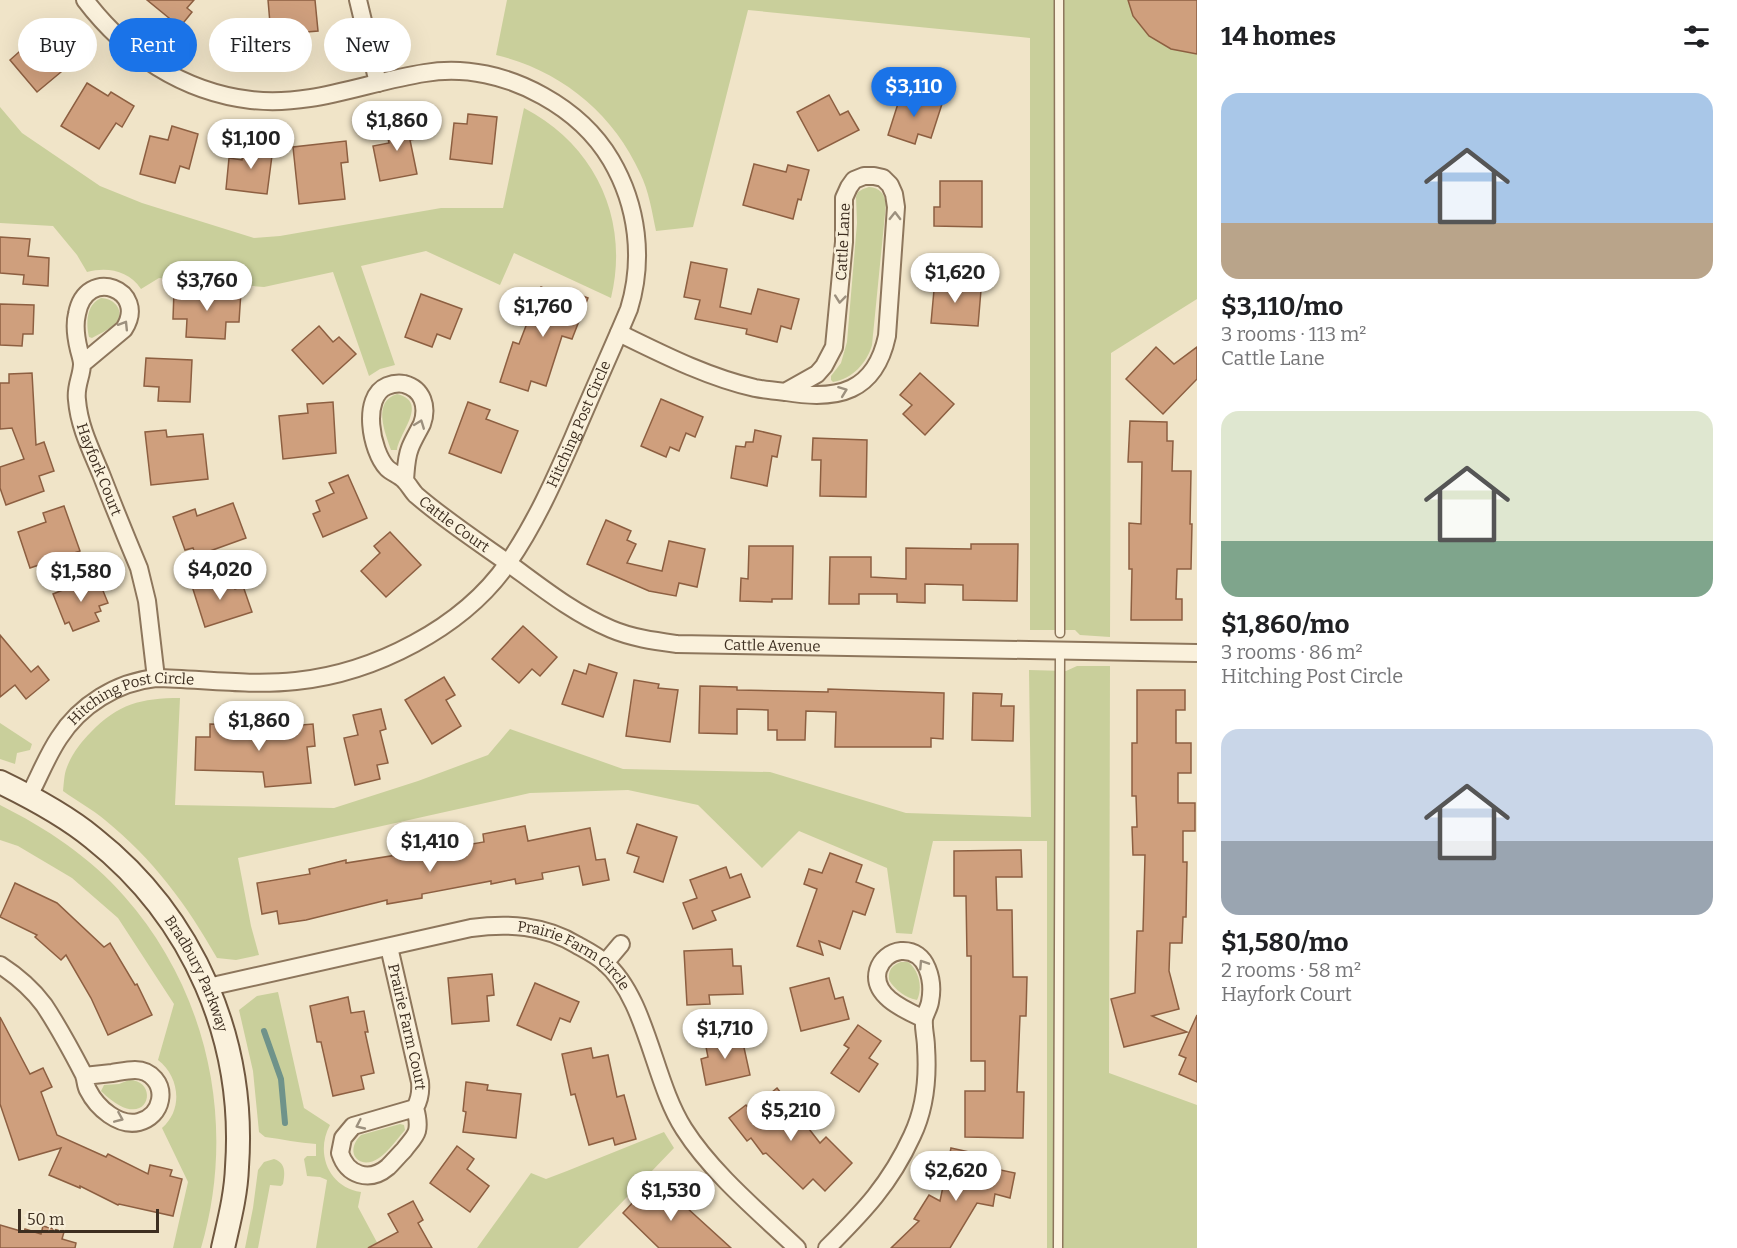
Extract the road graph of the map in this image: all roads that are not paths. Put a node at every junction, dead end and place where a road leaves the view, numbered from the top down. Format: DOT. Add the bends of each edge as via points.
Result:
graph roads {
  1 [pos="85,0"];
  2 [pos="358,0"];
  3 [pos="1059,0"];
  4 [pos="378,83"];
  5 [pos="619,333"];
  6 [pos="82,364"];
  7 [pos="786,392"];
  8 [pos="405,480"];
  9 [pos="508,563"];
  10 [pos="1060,633"];
  11 [pos="1060,651"];
  12 [pos="1197,654"];
  13 [pos="156,678"];
  14 [pos="0,782"];
  15 [pos="29,796"];
  16 [pos="621,944"];
  17 [pos="389,947"];
  18 [pos="605,963"];
  19 [pos="0,965"];
  20 [pos="208,987"];
  21 [pos="924,1019"];
  22 [pos="84,1076"];
  23 [pos="415,1108"];
  24 [pos="223,1248"];
  25 [pos="797,1248"];
  26 [pos="827,1248"];
  27 [pos="1058,1248"];
  1 -- 4 [label="street, Hitching Post Circle" via="130,49 182,81 218,93 283,102"];
  2 -- 4 [label="street"];
  3 -- 10 [label="lane"];
  4 -- 5 [label="street, Hitching Post Circle" via="445,71 498,77 551,100 589,131 617,172 635,227 636,281"];
  5 -- 7 [label="street, Cattle Lane" via="720,377 754,388"];
  5 -- 9 [label="street, Hitching Post Circle" via="540,509"];
  6 -- 13 [label="street, Hayfork Court" via="76,397 81,420 144,584"];
  7 -- 7 [label="street, Cattle Lane, one-way" via="822,396 846,391 870,375 884,352 896,207 890,185 883,178 864,176 854,180 844,198 844,251 834,346 817,374"];
  8 -- 8 [label="street, Cattle Court, one-way" via="409,449 422,424 424,405 416,389 400,383 376,394 371,416 375,443 386,467"];
  8 -- 9 [label="street, Cattle Court" via="416,494"];
  9 -- 11 [label="street, Cattle Avenue" via="592,621 661,642"];
  9 -- 13 [label="street, Hitching Post Circle" via="464,610 430,635 346,672 275,682"];
  11 -- 12 [label="street, Cattle Avenue"];
  11 -- 27 [label="lane"];
  13 -- 15 [label="street, Hitching Post Circle" via="119,687 78,714 58,738"];
  14 -- 15 [label="street, Bradbury Parkway"];
  15 -- 20 [label="street, Bradbury Parkway" via="92,837 135,878 175,928"];
  16 -- 18 [label="street"];
  17 -- 18 [label="street, Prairie Farm Circle" via="471,928 508,925 555,934"];
  17 -- 20 [label="street, Prairie Farm Circle"];
  17 -- 23 [label="street, Prairie Farm Court" via="420,1082"];
  18 -- 25 [label="street, Prairie Farm Circle" via="632,1000 664,1090 684,1129 708,1161"];
  19 -- 22 [label="street" via="36,994"];
  20 -- 24 [label="street, Bradbury Parkway" via="228,1048 236,1090 236,1185"];
  21 -- 26 [label="street" via="926,1077 914,1133 884,1186"];
  22 -- 22 [label="street, one-way" via="88,1090 102,1109 121,1121 142,1121 158,1109 160,1087 144,1071"];
  23 -- 23 [label="street, Prairie Farm Court, one-way" via="353,1126 343,1138 339,1153 349,1170 373,1175 387,1167 418,1130"];
}
